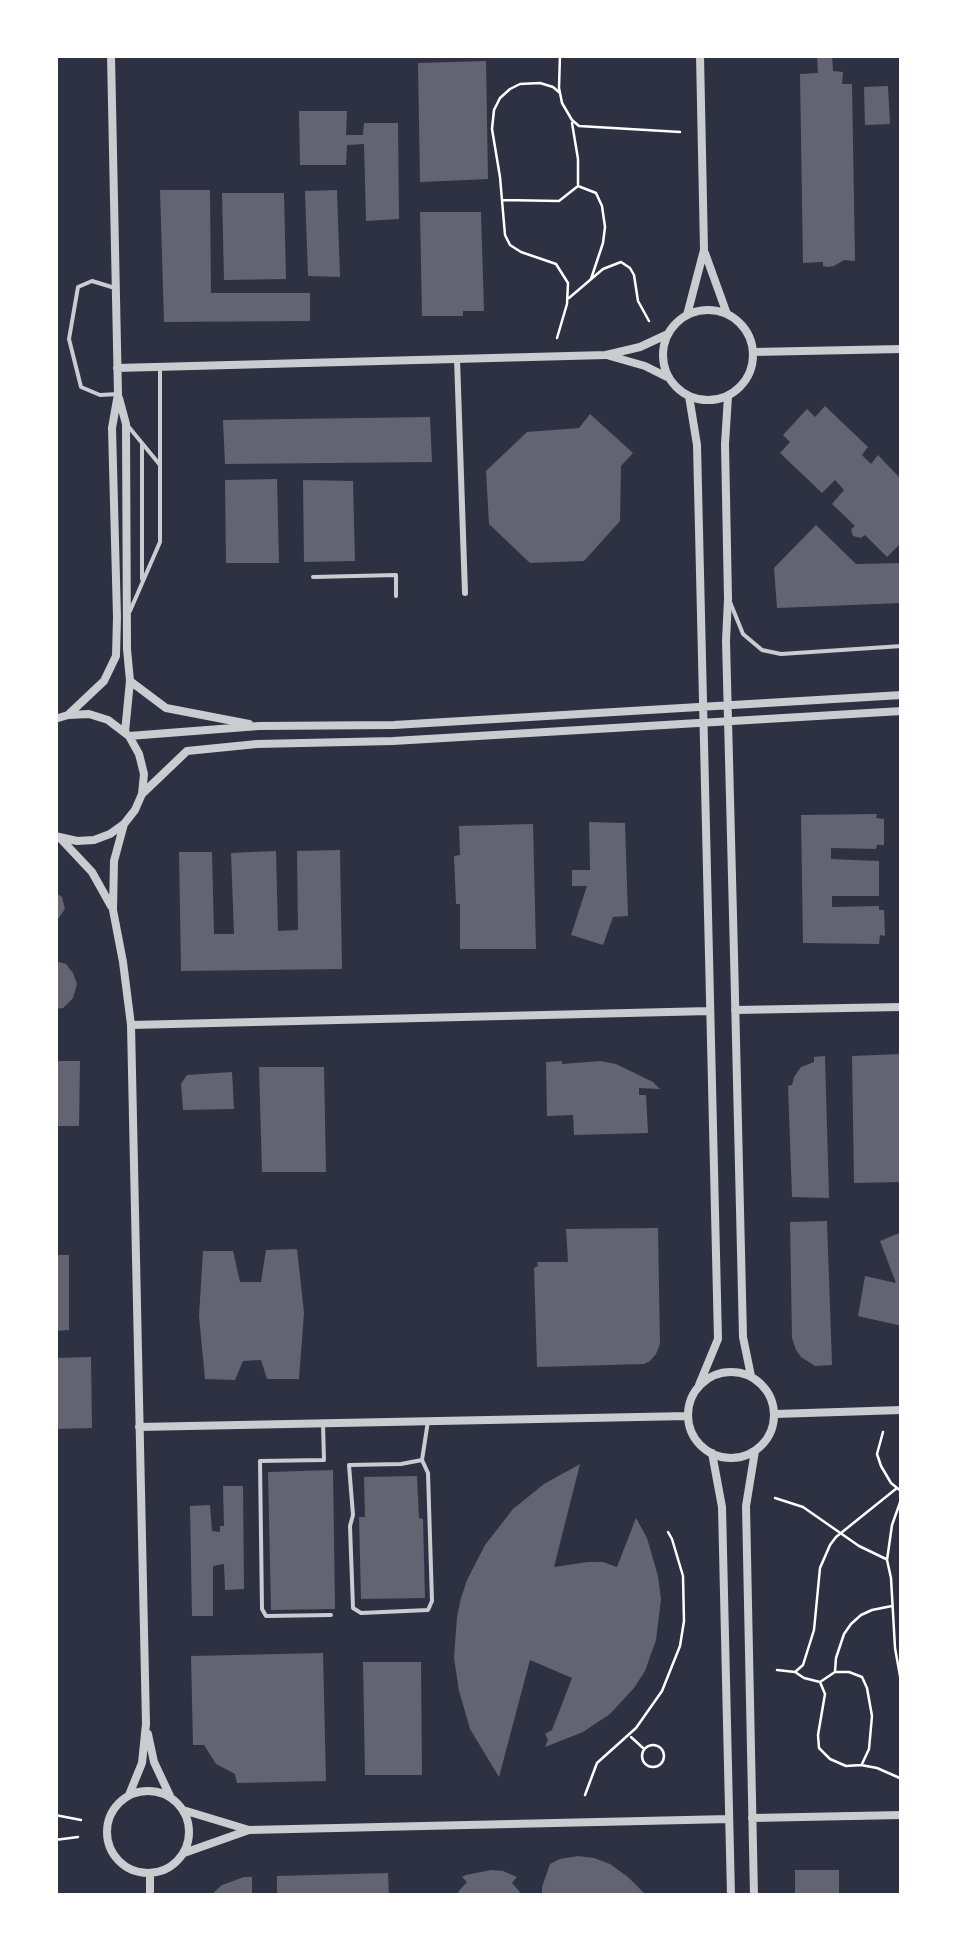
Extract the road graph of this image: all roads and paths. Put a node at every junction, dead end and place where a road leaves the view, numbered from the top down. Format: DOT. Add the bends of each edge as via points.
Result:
graph roads {
  1 [pos="111,55"];
  2 [pos="560,55"];
  3 [pos="700,55"];
  4 [pos="560,93"];
  5 [pos="572,120"];
  6 [pos="680,132"];
  7 [pos="578,186"];
  8 [pos="502,200"];
  9 [pos="704,250"];
  10 [pos="591,279"];
  11 [pos="115,288"];
  12 [pos="568,298"];
  13 [pos="687,314"];
  14 [pos="727,314"];
  15 [pos="649,321"];
  16 [pos="668,334"];
  17 [pos="557,338"];
  18 [pos="902,349"];
  19 [pos="753,352"];
  20 [pos="606,355"];
  21 [pos="458,359"];
  22 [pos="160,367"];
  23 [pos="117,368"];
  24 [pos="668,378"];
  25 [pos="118,394"];
  26 [pos="688,396"];
  27 [pos="728,396"];
  28 [pos="126,424"];
  29 [pos="142,443"];
  30 [pos="160,465"];
  31 [pos="313,577"];
  32 [pos="142,584"];
  33 [pos="465,594"];
  34 [pos="396,596"];
  35 [pos="728,598"];
  36 [pos="128,616"];
  37 [pos="902,646"];
  38 [pos="130,682"];
  39 [pos="902,695"];
  40 [pos="902,712"];
  41 [pos="68,715"];
  42 [pos="55,719"];
  43 [pos="258,726"];
  44 [pos="126,734"];
  45 [pos="142,794"];
  46 [pos="124,824"];
  47 [pos="58,837"];
  48 [pos="113,910"];
  49 [pos="902,1006"];
  50 [pos="735,1010"];
  51 [pos="710,1011"];
  52 [pos="131,1025"];
  53 [pos="751,1376"];
  54 [pos="699,1385"];
  55 [pos="902,1410"];
  56 [pos="775,1414"];
  57 [pos="688,1416"];
  58 [pos="428,1421"];
  59 [pos="323,1423"];
  60 [pos="139,1427"];
  61 [pos="883,1432"];
  62 [pos="755,1451"];
  63 [pos="712,1453"];
  64 [pos="422,1460"];
  65 [pos="897,1488"];
  66 [pos="902,1495"];
  67 [pos="774,1498"];
  68 [pos="668,1532"];
  69 [pos="840,1534"];
  70 [pos="888,1560"];
  71 [pos="892,1606"];
  72 [pos="331,1615"];
  73 [pos="777,1670"];
  74 [pos="795,1672"];
  75 [pos="835,1672"];
  76 [pos="820,1682"];
  77 [pos="902,1687"];
  78 [pos="146,1724"];
  79 [pos="629,1735"];
  80 [pos="644,1749"];
  81 [pos="861,1765"];
  82 [pos="902,1778"];
  83 [pos="129,1795"];
  84 [pos="585,1795"];
  85 [pos="170,1797"];
  86 [pos="183,1810"];
  87 [pos="902,1814"];
  88 [pos="55,1815"];
  89 [pos="752,1818"];
  90 [pos="729,1819"];
  91 [pos="80,1820"];
  92 [pos="248,1830"];
  93 [pos="78,1838"];
  94 [pos="55,1840"];
  95 [pos="184,1852"];
  96 [pos="150,1873"];
  97 [pos="150,1896"];
  98 [pos="730,1896"];
  99 [pos="754,1896"];
  1 -- 11 [label="street"];
  2 -- 4 [label="path"];
  3 -- 9 [label="street"];
  4 -- 5 [label="path"];
  4 -- 8 [label="path" via="530,82 500,98 492,130"];
  5 -- 6 [label="path" via="578,126"];
  5 -- 7 [label="path"];
  7 -- 8 [label="path" via="558,201"];
  7 -- 10 [label="path" via="596,193 605,227"];
  8 -- 12 [label="path" via="510,245 556,264"];
  9 -- 13 [label="street"];
  9 -- 14 [label="street"];
  10 -- 12 [label="path"];
  10 -- 15 [label="path" via="621,262 630,268"];
  11 -- 23 [label="street"];
  11 -- 25 [label="lane" via="92,281 78,287 69,339 82,387"];
  12 -- 17 [label="path"];
  13 -- 14 [label="street"];
  13 -- 16 [label="street"];
  14 -- 19 [label="street" via="745,330"];
  16 -- 20 [label="street"];
  16 -- 24 [label="street"];
  18 -- 19 [label="street"];
  19 -- 27 [label="street" via="747,378"];
  20 -- 21 [label="street"];
  20 -- 24 [label="street"];
  21 -- 22 [label="street"];
  21 -- 33 [label="street"];
  22 -- 23 [label="street"];
  22 -- 30 [label="lane"];
  23 -- 25 [label="street"];
  24 -- 26 [label="street"];
  25 -- 28 [label="street"];
  25 -- 41 [label="street" via="112,428 116,656 104,681"];
  26 -- 27 [label="street"];
  26 -- 51 [label="street" via="697,445"];
  27 -- 35 [label="street"];
  28 -- 29 [label="lane"];
  28 -- 36 [label="street"];
  29 -- 30 [label="lane"];
  29 -- 32 [label="lane"];
  30 -- 32 [label="lane" via="160,542"];
  31 -- 34 [label="lane" via="396,575"];
  32 -- 36 [label="lane"];
  35 -- 37 [label="lane" via="743,634 762,650"];
  35 -- 50 [label="street"];
  36 -- 38 [label="street"];
  38 -- 43 [label="street" via="166,708"];
  38 -- 44 [label="street"];
  39 -- 43 [label="street" via="394,725"];
  40 -- 45 [label="street" via="188,751"];
  41 -- 42 [label="street"];
  41 -- 44 [label="street" via="108,720"];
  43 -- 44 [label="street"];
  44 -- 45 [label="street" via="139,754"];
  45 -- 46 [label="street"];
  46 -- 47 [label="street" via="94,840"];
  46 -- 48 [label="street" via="114,861"];
  47 -- 48 [label="street" via="92,872"];
  48 -- 52 [label="street"];
  49 -- 50 [label="street"];
  50 -- 53 [label="street" via="743,1338"];
  51 -- 52 [label="street"];
  51 -- 54 [label="street" via="718,1338"];
  52 -- 60 [label="street"];
  53 -- 54 [label="street" via="724,1372"];
  53 -- 56 [label="street" via="768,1392"];
  54 -- 57 [label="street"];
  55 -- 56 [label="street"];
  56 -- 62 [label="street"];
  57 -- 58 [label="street"];
  57 -- 63 [label="street" via="694,1438"];
  58 -- 59 [label="street"];
  58 -- 64 [label="lane"];
  59 -- 60 [label="street"];
  59 -- 72 [label="lane" via="324,1460 260,1461 262,1609 266,1616"];
  60 -- 78 [label="street"];
  61 -- 65 [label="path" via="877,1454"];
  62 -- 63 [label="street" via="734,1458"];
  62 -- 89 [label="street" via="746,1506"];
  63 -- 90 [label="street" via="722,1508"];
  64 -- 64 [label="lane" via="349,1464 353,1608 362,1613 428,1610 432,1601 428,1473"];
  65 -- 66 [label="path"];
  65 -- 69 [label="path"];
  66 -- 70 [label="path"];
  67 -- 69 [label="path" via="803,1507"];
  68 -- 79 [label="path" via="683,1576 680,1646 662,1690"];
  69 -- 70 [label="path"];
  69 -- 74 [label="path" via="820,1568 814,1630"];
  70 -- 71 [label="path"];
  71 -- 75 [label="path" via="850,1624"];
  71 -- 77 [label="path"];
  73 -- 74 [label="path"];
  74 -- 76 [label="path"];
  75 -- 76 [label="path"];
  75 -- 81 [label="path" via="862,1677 868,1688 872,1733"];
  76 -- 81 [label="path" via="825,1694 819,1748 846,1766"];
  78 -- 83 [label="street" via="142,1763"];
  78 -- 85 [label="street"];
  79 -- 80 [label="path"];
  79 -- 84 [label="path" via="597,1763"];
  80 -- 80 [label="path" via="660,1747 662,1763 648,1766"];
  81 -- 82 [label="path"];
  83 -- 85 [label="street" via="150,1790"];
  83 -- 96 [label="street" via="110,1814 108,1842 123,1864"];
  85 -- 86 [label="street"];
  86 -- 92 [label="street"];
  86 -- 95 [label="street" via="189,1831"];
  87 -- 89 [label="street"];
  88 -- 91 [label="path"];
  89 -- 99 [label="street"];
  90 -- 92 [label="street"];
  90 -- 98 [label="street"];
  92 -- 95 [label="street"];
  93 -- 94 [label="path"];
  95 -- 96 [label="street"];
  96 -- 97 [label="street"];
}
